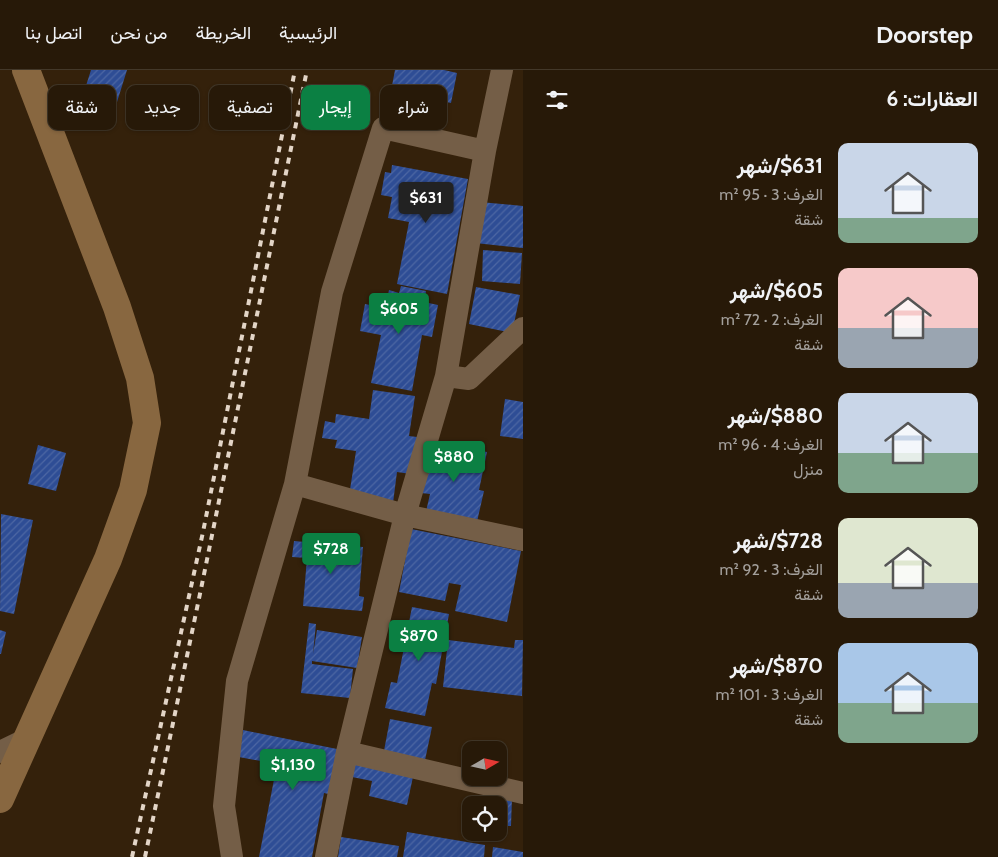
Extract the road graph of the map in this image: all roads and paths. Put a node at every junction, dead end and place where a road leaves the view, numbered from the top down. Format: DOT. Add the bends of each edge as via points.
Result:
graph roads {
  1 [pos="26,70"];
  2 [pos="502,70"];
  3 [pos="485,151"];
  4 [pos="523,328"];
  5 [pos="446,376"];
  6 [pos="295,484"];
  7 [pos="405,515"];
  8 [pos="523,540"];
  9 [pos="27,739"];
  10 [pos="0,752"];
  11 [pos="348,752"];
  12 [pos="523,792"];
  13 [pos="0,799"];
  14 [pos="232,857"];
  15 [pos="326,857"];
  1 -- 9 [label="street" via="140,378 147,424 133,490 108,559"];
  2 -- 3 [label="street"];
  3 -- 5 [label="street"];
  3 -- 6 [label="street" via="383,128 332,292"];
  4 -- 5 [label="street" via="469,379"];
  5 -- 7 [label="street"];
  6 -- 7 [label="street"];
  6 -- 14 [label="street" via="237,681 224,806"];
  7 -- 8 [label="street"];
  7 -- 11 [label="street"];
  9 -- 10 [label="street"];
  9 -- 13 [label="street"];
  11 -- 12 [label="street"];
  11 -- 15 [label="street"];
}
